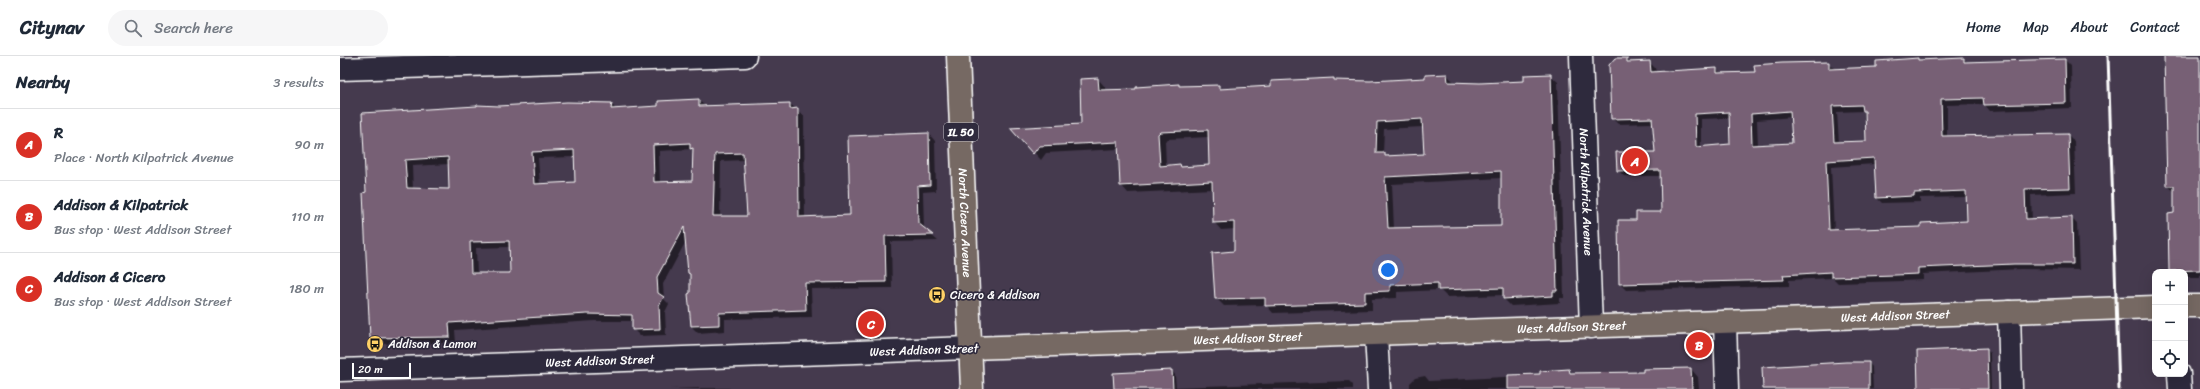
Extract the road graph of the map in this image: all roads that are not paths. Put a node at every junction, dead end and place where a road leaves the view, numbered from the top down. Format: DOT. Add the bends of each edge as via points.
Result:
graph roads {
  1 [pos="746,56"];
  2 [pos="958,56"];
  3 [pos="1581,56"];
  4 [pos="340,70"];
  5 [pos="2188,306"];
  6 [pos="2200,306"];
  7 [pos="2152,307"];
  8 [pos="2009,312"];
  9 [pos="1725,322"];
  10 [pos="1591,327"];
  11 [pos="1376,334"];
  12 [pos="970,348"];
  13 [pos="340,370"];
  14 [pos="2179,377"];
  15 [pos="972,389"];
  16 [pos="1379,389"];
  17 [pos="1727,389"];
  18 [pos="2011,389"];
  19 [pos="2180,389"];
  1 -- 4 [label="street"];
  2 -- 12 [label="main road, North Cicero Avenue / IL 50"];
  3 -- 10 [label="street, North Kilpatrick Avenue"];
  5 -- 6 [label="main road"];
  7 -- 8 [label="main road, West Addison Street"];
  8 -- 9 [label="main road, West Addison Street"];
  8 -- 18 [label="street"];
  9 -- 10 [label="main road, West Addison Street"];
  9 -- 17 [label="street"];
  10 -- 11 [label="main road, West Addison Street"];
  11 -- 12 [label="main road, West Addison Street"];
  11 -- 16 [label="street"];
  12 -- 13 [label="street, West Addison Street"];
  12 -- 15 [label="main road, North Cicero Avenue / IL 50"];
  14 -- 19 [label="street"];
}
